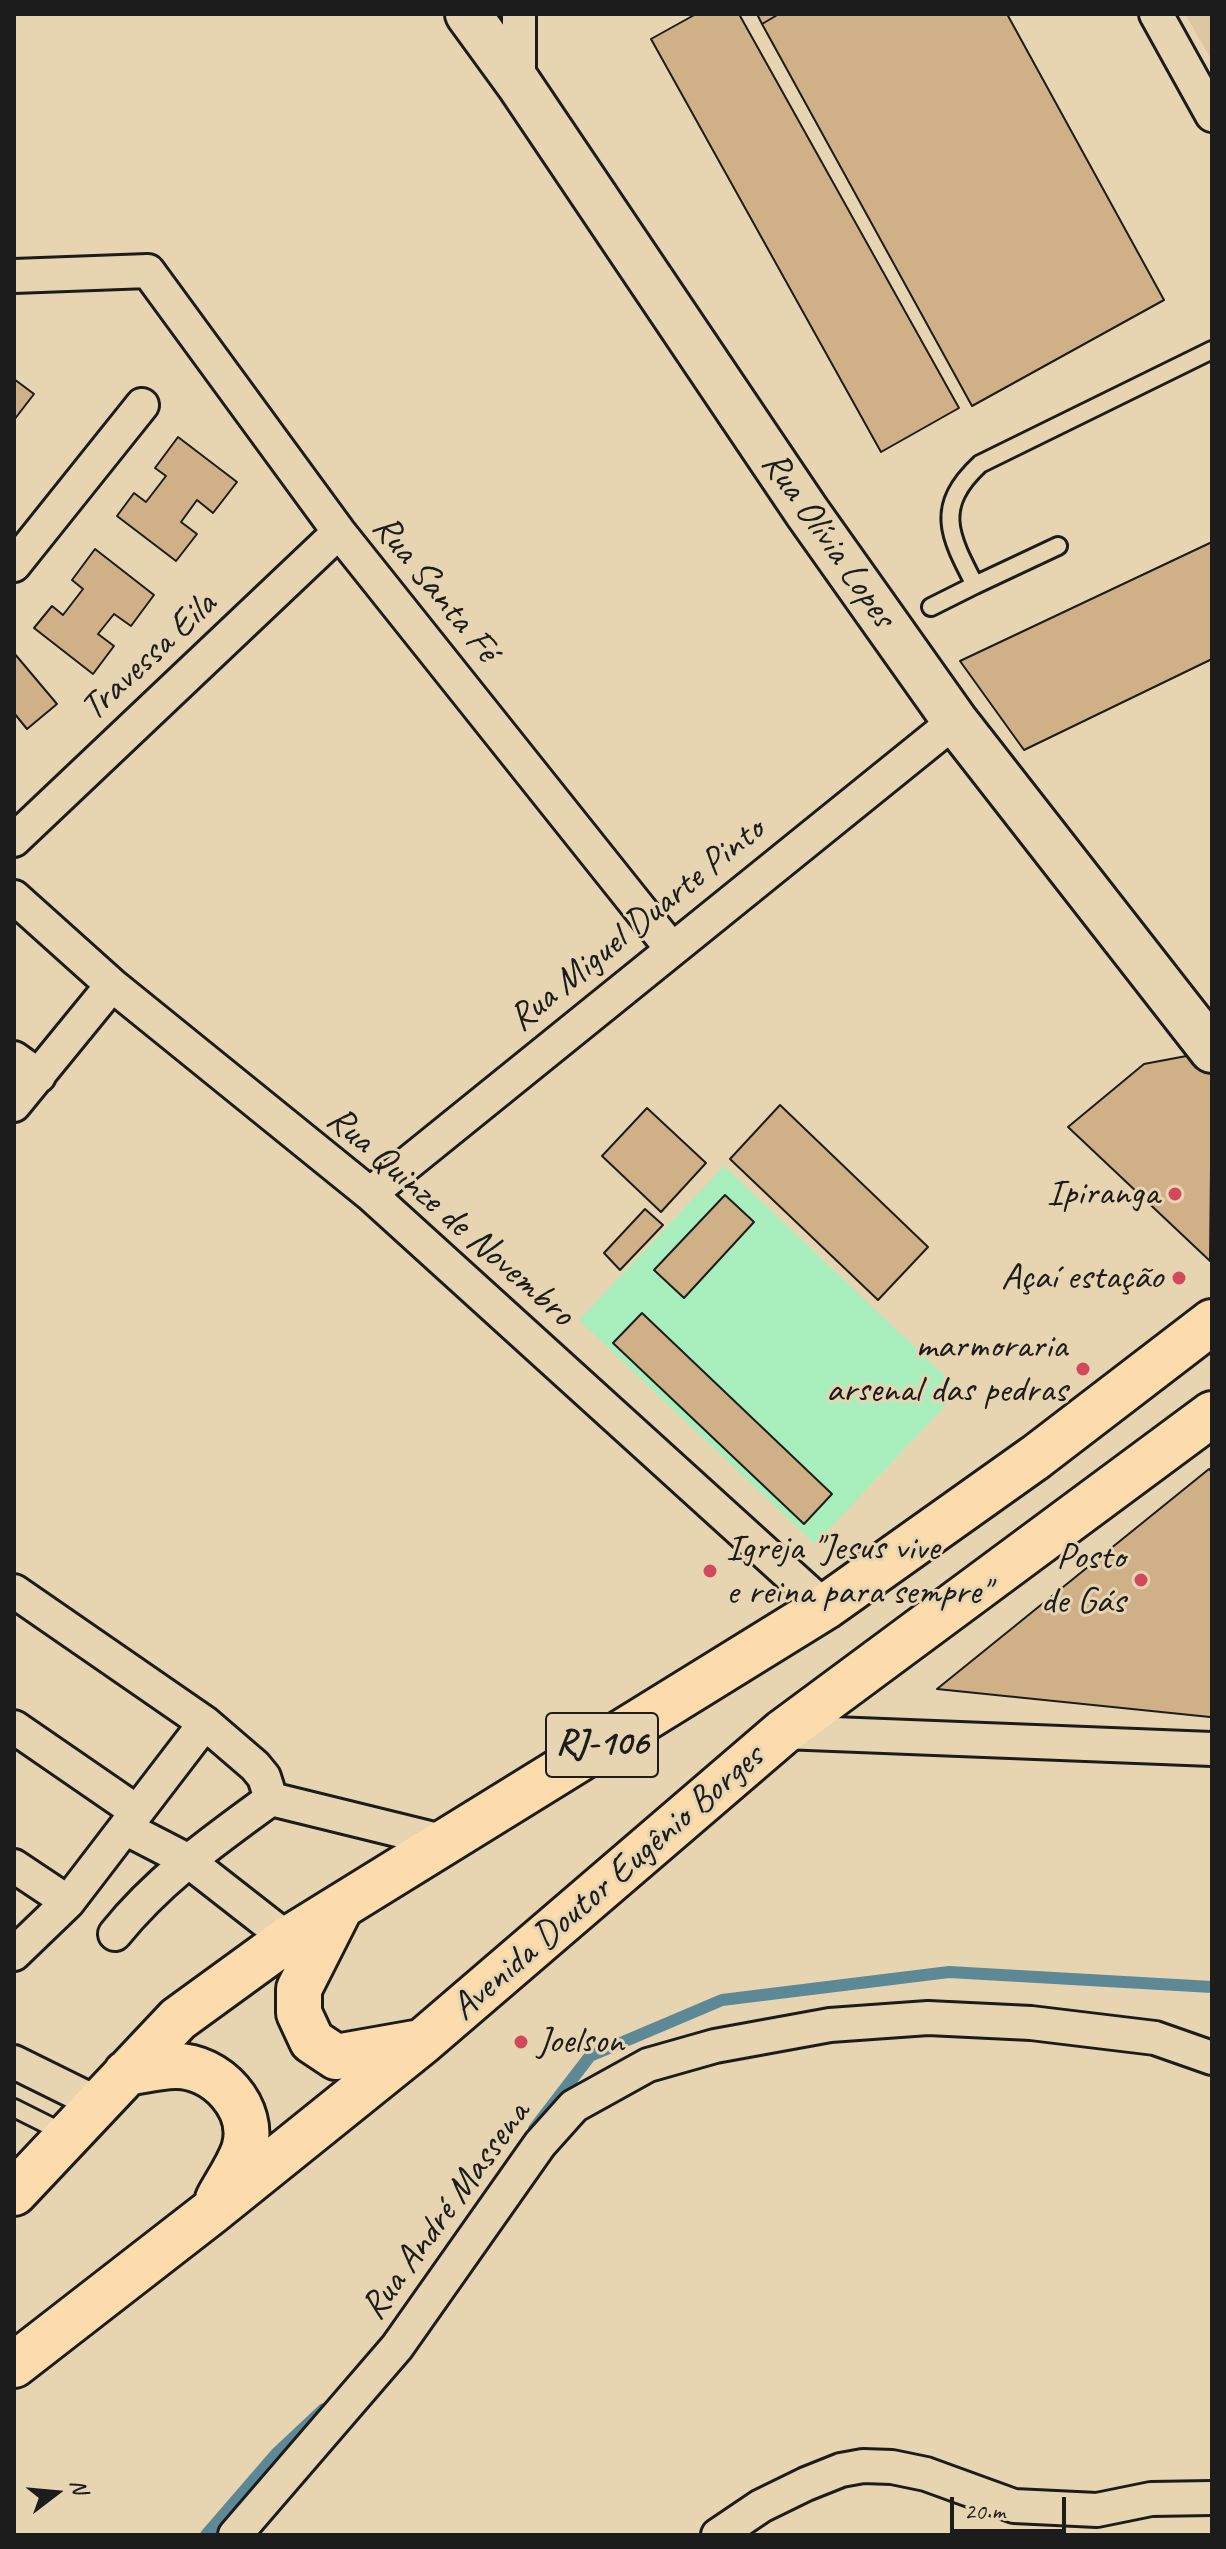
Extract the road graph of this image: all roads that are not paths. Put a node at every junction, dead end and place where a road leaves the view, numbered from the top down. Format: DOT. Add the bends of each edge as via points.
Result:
graph roads {
  1 [pos="468,14"];
  2 [pos="519,14"];
  3 [pos="1156,14"];
  4 [pos="519,84"];
  5 [pos="1212,115"];
  6 [pos="14,276"];
  7 [pos="1212,350"];
  8 [pos="142,405"];
  9 [pos="339,532"];
  10 [pos="1058,546"];
  11 [pos="14,565"];
  12 [pos="975,585"];
  13 [pos="931,607"];
  14 [pos="955,721"];
  15 [pos="14,840"];
  16 [pos="14,897"];
  17 [pos="671,948"];
  18 [pos="112,985"];
  19 [pos="1212,1050"];
  20 [pos="26,1067"];
  21 [pos="14,1105"];
  22 [pos="370,1194"];
  23 [pos="1212,1322"];
  24 [pos="1212,1414"];
  25 [pos="14,1591"];
  26 [pos="825,1607"];
  27 [pos="205,1723"];
  28 [pos="14,1727"];
  29 [pos="783,1732"];
  30 [pos="1212,1749"];
  31 [pos="271,1799"];
  32 [pos="130,1819"];
  33 [pos="446,1842"];
  34 [pos="187,1860"];
  35 [pos="14,1866"];
  36 [pos="68,1902"];
  37 [pos="340,1908"];
  38 [pos="115,1934"];
  39 [pos="288,1939"];
  40 [pos="14,1954"];
  41 [pos="422,2042"];
  42 [pos="1212,2058"];
  43 [pos="14,2062"];
  44 [pos="97,2104"];
  45 [pos="14,2108"];
  46 [pos="20,2179"];
  47 [pos="211,2212"];
  48 [pos="14,2365"];
  49 [pos="1212,2498"];
  50 [pos="235,2535"];
  51 [pos="718,2535"];
  1 -- 4 [label="street, Rua Olívia Lopes"];
  2 -- 4 [label="street"];
  3 -- 5 [label="street"];
  4 -- 14 [label="street, Rua Olívia Lopes" via="807,512"];
  6 -- 9 [label="street, Rua Santa Fé" via="148,271"];
  7 -- 12 [label="lane" via="980,464 963,481 951,522 953,542"];
  8 -- 11 [label="street"];
  9 -- 15 [label="street, Travessa Eila"];
  9 -- 17 [label="street, Rua Santa Fé"];
  10 -- 12 [label="lane"];
  12 -- 13 [label="lane"];
  14 -- 17 [label="street, Rua Miguel Duarte Pinto"];
  14 -- 19 [label="street, Rua Olívia Lopes"];
  16 -- 18 [label="street, Rua Quinze de Novembro"];
  17 -- 22 [label="street, Rua Miguel Duarte Pinto"];
  18 -- 20 [label="street"];
  18 -- 22 [label="street, Rua Quinze de Novembro"];
  20 -- 21 [label="street"];
  22 -- 26 [label="street, Rua Quinze de Novembro"];
  23 -- 26 [label="highway, RJ-106" via="1036,1457"];
  24 -- 29 [label="highway, Avenida Doutor Eugênio Borges / RJ-106"];
  25 -- 27 [label="street"];
  26 -- 33 [label="highway, RJ-106"];
  27 -- 31 [label="street" via="255,1766"];
  27 -- 32 [label="street"];
  28 -- 32 [label="street"];
  29 -- 30 [label="street"];
  29 -- 41 [label="highway, Avenida Doutor Eugênio Borges / RJ-106"];
  31 -- 33 [label="street"];
  31 -- 34 [label="street"];
  32 -- 34 [label="street"];
  32 -- 36 [label="street"];
  33 -- 37 [label="highway, RJ-106"];
  34 -- 38 [label="street"];
  34 -- 39 [label="street"];
  35 -- 36 [label="street"];
  36 -- 40 [label="street"];
  37 -- 39 [label="highway, RJ-106"];
  37 -- 41 [label="highway" via="299,1989 299,2013 312,2041 336,2057"];
  39 -- 44 [label="highway, RJ-106" via="178,2019"];
  41 -- 47 [label="highway, Avenida Doutor Eugênio Borges / RJ-106"];
  42 -- 50 [label="street, Rua André Massena" via="1155,2038 1031,2023 928,2018 830,2025 715,2046 648,2065 574,2106 540,2144 397,2347"];
  43 -- 44 [label="street"];
  44 -- 45 [label="lane"];
  44 -- 46 [label="highway, RJ-106"];
  44 -- 47 [label="highway" via="177,2065 204,2072 234,2096 242,2110 244,2150"];
  47 -- 48 [label="highway, Avenida Doutor Eugênio Borges / RJ-106"];
  49 -- 51 [label="street" via="1151,2499 1097,2510 1014,2506 926,2474 863,2466 806,2484"];
}
